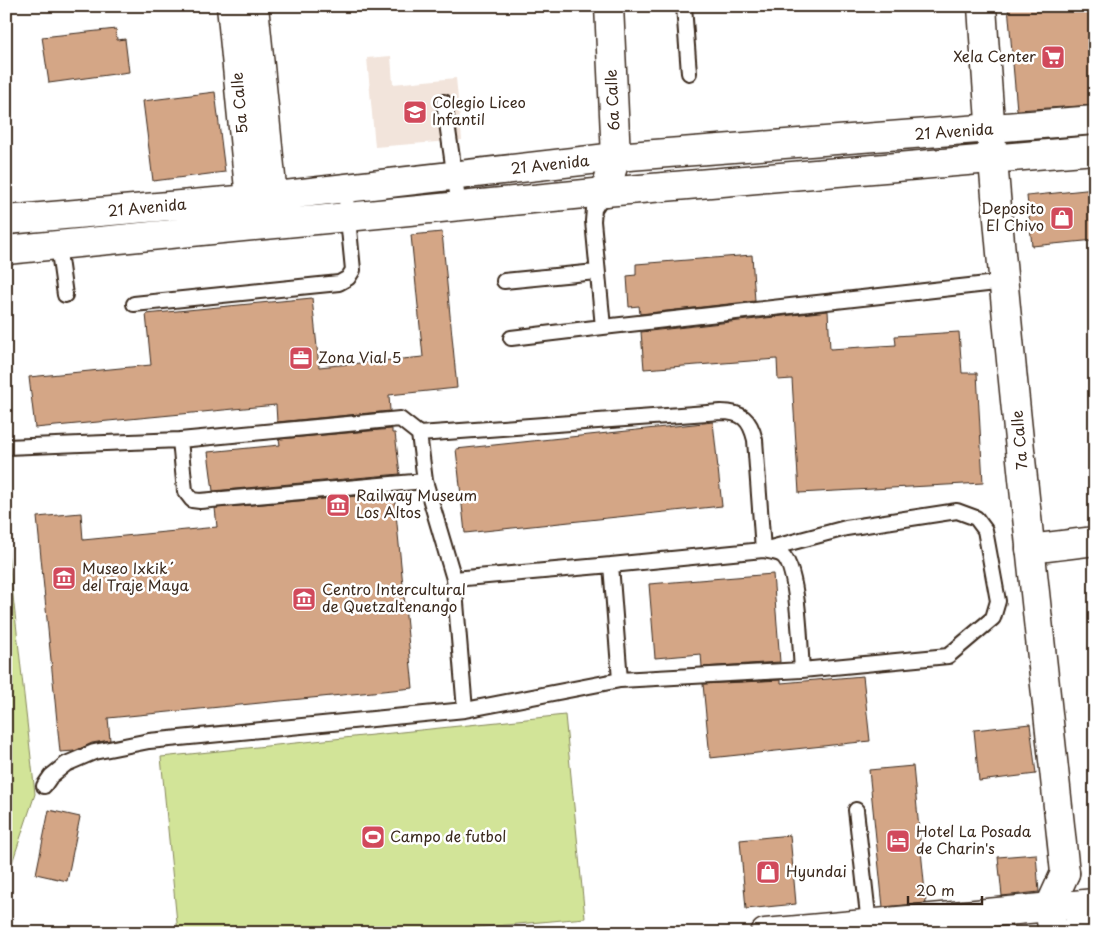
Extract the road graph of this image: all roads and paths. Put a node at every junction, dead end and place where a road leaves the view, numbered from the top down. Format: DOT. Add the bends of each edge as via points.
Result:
graph roads {
  1 [pos="231,6"];
  2 [pos="254,6"];
  3 [pos="609,6"];
  4 [pos="684,6"];
  5 [pos="982,6"];
  6 [pos="688,73"];
  7 [pos="444,102"];
  8 [pos="1095,120"];
  9 [pos="989,130"];
  10 [pos="1095,150"];
  11 [pos="616,157"];
  12 [pos="992,160"];
  13 [pos="455,175"];
  14 [pos="345,188"];
  15 [pos="605,192"];
  16 [pos="261,198"];
  17 [pos="459,207"];
  18 [pos="349,218"];
  19 [pos="6,220"];
  20 [pos="58,245"];
  21 [pos="6,250"];
  22 [pos="596,272"];
  23 [pos="504,281"];
  24 [pos="1005,282"];
  25 [pos="65,295"];
  26 [pos="134,304"];
  27 [pos="603,327"];
  28 [pos="511,338"];
  29 [pos="419,434"];
  30 [pos="180,440"];
  31 [pos="6,447"];
  32 [pos="425,481"];
  33 [pos="1095,541"];
  34 [pos="763,550"];
  35 [pos="1031,556"];
  36 [pos="1095,556"];
  37 [pos="611,565"];
  38 [pos="454,578"];
  39 [pos="802,670"];
  40 [pos="620,680"];
  41 [pos="465,710"];
  42 [pos="44,786"];
  43 [pos="856,810"];
  44 [pos="1067,912"];
  45 [pos="869,924"];
  46 [pos="1095,930"];
  47 [pos="765,933"];
  48 [pos="1071,933"];
  49 [pos="1075,933"];
  1 -- 16 [label="street, 5a Calle"];
  2 -- 16 [label="street, 5a Calle"];
  3 -- 11 [label="street, 6a Calle"];
  4 -- 6 [label="lane"];
  5 -- 9 [label="street, 7a Calle"];
  7 -- 13 [label="lane"];
  8 -- 9 [label="street, 21 Avenida"];
  9 -- 11 [label="street, 21 Avenida"];
  9 -- 12 [label="street, 7a Calle"];
  10 -- 12 [label="street, 21 Avenida"];
  11 -- 13 [label="street, 21 Avenida"];
  11 -- 15 [label="street, 6a Calle"];
  12 -- 15 [label="street, 21 Avenida"];
  12 -- 24 [label="street, 7a Calle"];
  13 -- 14 [label="street, 21 Avenida"];
  13 -- 17 [label="lane"];
  14 -- 16 [label="street, 21 Avenida"];
  14 -- 18 [label="lane"];
  15 -- 17 [label="street, 21 Avenida"];
  15 -- 22 [label="lane" via="593,214"];
  16 -- 19 [label="street, 21 Avenida"];
  17 -- 18 [label="street, 21 Avenida"];
  18 -- 20 [label="street, 21 Avenida"];
  18 -- 26 [label="lane" via="353,270 339,283"];
  20 -- 21 [label="street, 21 Avenida"];
  20 -- 25 [label="lane"];
  22 -- 23 [label="lane"];
  22 -- 27 [label="lane"];
  24 -- 27 [label="lane"];
  24 -- 35 [label="street, 7a Calle"];
  27 -- 28 [label="lane"];
  29 -- 30 [label="lane" via="400,419"];
  29 -- 32 [label="lane"];
  29 -- 34 [label="lane" via="721,412 740,414 750,424 755,440"];
  30 -- 31 [label="lane"];
  30 -- 32 [label="lane" via="185,491 192,500"];
  32 -- 38 [label="lane"];
  33 -- 35 [label="street"];
  34 -- 37 [label="lane"];
  34 -- 39 [label="lane" via="782,556 791,567"];
  34 -- 39 [label="lane" via="846,528 957,511 976,518 985,530 998,600 993,618 948,656"];
  35 -- 36 [label="street"];
  35 -- 44 [label="street, 7a Calle"];
  37 -- 38 [label="lane"];
  37 -- 40 [label="lane"];
  38 -- 41 [label="lane"];
  39 -- 40 [label="lane"];
  40 -- 41 [label="lane"];
  41 -- 42 [label="lane" via="149,741 94,752 66,764"];
  43 -- 45 [label="lane"];
  44 -- 45 [label="street"];
  44 -- 49 [label="street, 7a Calle"];
  45 -- 47 [label="street"];
  46 -- 49 [label="street"];
  48 -- 49 [label="street"];
}
